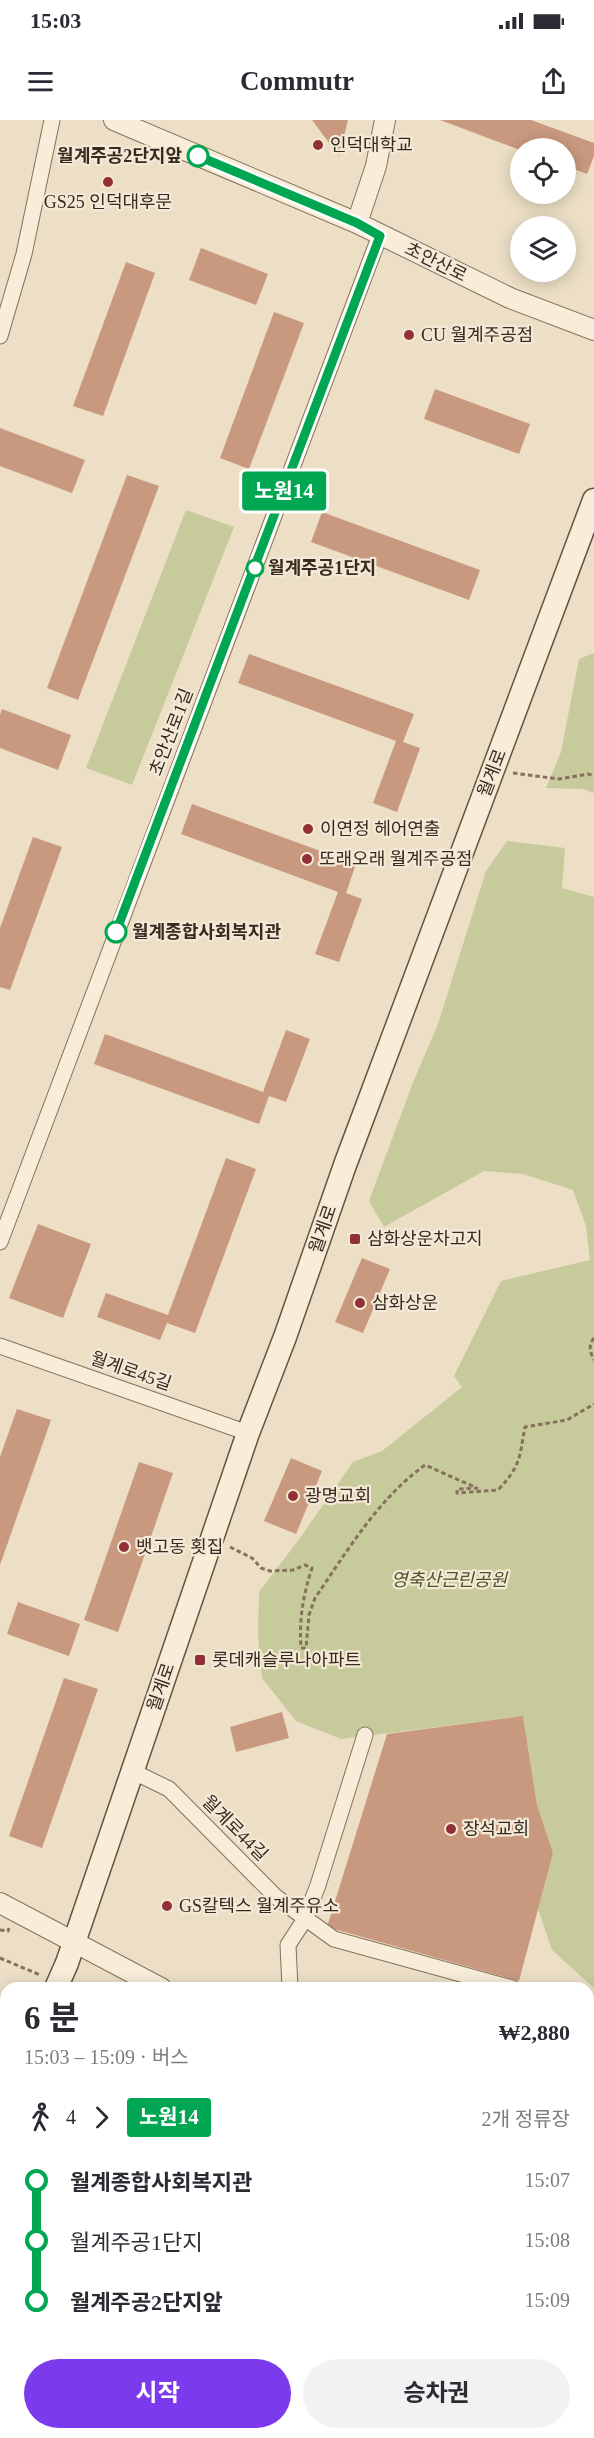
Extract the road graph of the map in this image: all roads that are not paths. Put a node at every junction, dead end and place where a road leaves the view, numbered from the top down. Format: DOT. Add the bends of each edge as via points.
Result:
graph roads {
  1 [pos="52,120"];
  2 [pos="114,120"];
  3 [pos="385,120"];
  4 [pos="357,223"];
  5 [pos="380,236"];
  6 [pos="594,330"];
  7 [pos="0,336"];
  8 [pos="594,500"];
  9 [pos="0,1242"];
  10 [pos="0,1346"];
  11 [pos="248,1433"];
  12 [pos="364,1735"];
  13 [pos="132,1771"];
  14 [pos="0,1903"];
  15 [pos="305,1919"];
  16 [pos="73,1941"];
  17 [pos="54,1982"];
  18 [pos="150,1982"];
  19 [pos="290,1982"];
  20 [pos="490,1982"];
  1 -- 7 [label="street" via="24,254"];
  2 -- 4 [label="street, 초안산로"];
  3 -- 4 [label="street" via="376,166"];
  4 -- 5 [label="street, 초안산로"];
  5 -- 6 [label="street, 초안산로" via="510,298"];
  5 -- 9 [label="street, 초안산로1길"];
  8 -- 11 [label="main road, 월계로"];
  10 -- 11 [label="street, 월계로45길"];
  11 -- 13 [label="main road, 월계로"];
  12 -- 15 [label="street"];
  13 -- 15 [label="street, 월계로44길" via="169,1788 276,1897"];
  13 -- 16 [label="main road, 월계로"];
  14 -- 16 [label="street"];
  15 -- 19 [label="street" via="288,1945"];
  15 -- 20 [label="street, 월계로44길" via="334,1939"];
  16 -- 17 [label="main road, 월계로, bridge" via="67,1963"];
  16 -- 18 [label="street"];
}
